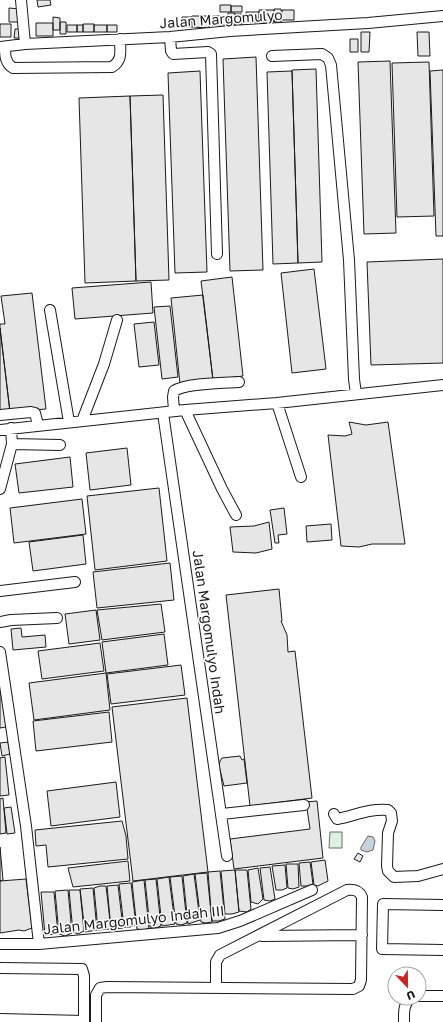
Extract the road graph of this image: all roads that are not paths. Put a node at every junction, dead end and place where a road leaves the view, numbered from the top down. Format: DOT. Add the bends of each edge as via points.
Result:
graph roads {
  1 [pos="22,0"];
  2 [pos="443,16"];
  3 [pos="170,37"];
  4 [pos="120,39"];
  5 [pos="25,44"];
  6 [pos="2,47"];
  7 [pos="272,56"];
  8 [pos="217,254"];
  9 [pos="50,310"];
  10 [pos="117,320"];
  11 [pos="239,382"];
  12 [pos="443,385"];
  13 [pos="356,394"];
  14 [pos="277,402"];
  15 [pos="185,410"];
  16 [pos="174,412"];
  17 [pos="164,413"];
  18 [pos="0,415"];
  19 [pos="82,421"];
  20 [pos="69,422"];
  21 [pos="38,425"];
  22 [pos="11,428"];
  23 [pos="0,430"];
  24 [pos="12,444"];
  25 [pos="60,445"];
  26 [pos="4,459"];
  27 [pos="301,477"];
  28 [pos="0,489"];
  29 [pos="236,515"];
  30 [pos="75,582"];
  31 [pos="0,591"];
  32 [pos="57,618"];
  33 [pos="0,622"];
  34 [pos="0,652"];
  35 [pos="1,663"];
  36 [pos="304,805"];
  37 [pos="222,814"];
  38 [pos="334,814"];
  39 [pos="227,856"];
  40 [pos="443,870"];
  41 [pos="312,890"];
  42 [pos="443,905"];
  43 [pos="362,935"];
  44 [pos="258,936"];
  45 [pos="0,944"];
  46 [pos="39,944"];
  47 [pos="443,950"];
  48 [pos="0,968"];
  49 [pos="84,987"];
  50 [pos="100,988"];
  51 [pos="216,988"];
  52 [pos="427,996"];
  53 [pos="443,996"];
  54 [pos="405,1006"];
  55 [pos="0,1019"];
  56 [pos="84,1021"];
  57 [pos="96,1022"];
  58 [pos="404,1022"];
  1 -- 5 [label="street"];
  2 -- 3 [label="street, Jalan Margomulyo"];
  3 -- 4 [label="street, Jalan Margomulyo"];
  3 -- 8 [label="street" via="173,54 211,54"];
  4 -- 5 [label="street, Jalan Margomulyo"];
  4 -- 6 [label="street" via="120,60 112,67 13,68 9,65"];
  5 -- 6 [label="street, Jalan Margomulyo"];
  7 -- 13 [label="street" via="322,54 328,58 331,65 349,260"];
  9 -- 20 [label="street"];
  10 -- 19 [label="street" via="104,364"];
  11 -- 16 [label="street" via="177,389 173,397"];
  12 -- 13 [label="street"];
  13 -- 14 [label="street"];
  14 -- 15 [label="street"];
  14 -- 27 [label="street"];
  15 -- 16 [label="street"];
  15 -- 29 [label="street"];
  16 -- 17 [label="street"];
  17 -- 19 [label="street"];
  17 -- 37 [label="street, Jalan Margomulyo Indah"];
  18 -- 21 [label="street" via="35,413"];
  19 -- 20 [label="street"];
  20 -- 21 [label="street"];
  21 -- 22 [label="street"];
  22 -- 23 [label="street"];
  22 -- 24 [label="street"];
  24 -- 25 [label="street"];
  24 -- 26 [label="street"];
  26 -- 28 [label="street"];
  30 -- 31 [label="street"];
  32 -- 33 [label="street"];
  34 -- 35 [label="street"];
  35 -- 46 [label="street" via="26,826"];
  36 -- 37 [label="street"];
  37 -- 39 [label="street, Jalan Margomulyo Indah"];
  38 -- 40 [label="street" via="337,819 374,810 388,810 391,813 387,866 394,878"];
  41 -- 46 [label="street, Jalan Margomulyo Indah III" via="218,928"];
  42 -- 47 [label="street" via="383,904 382,949"];
  43 -- 44 [label="street"];
  43 -- 44 [label="street" via="362,897 352,889"];
  43 -- 51 [label="street" via="361,980 359,986 353,989"];
  44 -- 51 [label="street" via="220,955 216,962"];
  45 -- 46 [label="street, Jalan Margomulyo Indah III"];
  48 -- 49 [label="street" via="82,969"];
  49 -- 50 [label="street"];
  49 -- 56 [label="street"];
  50 -- 51 [label="street"];
  50 -- 57 [label="street" via="96,995"];
  52 -- 53 [label="street"];
  54 -- 58 [label="street"];
  55 -- 56 [label="street"];
}
